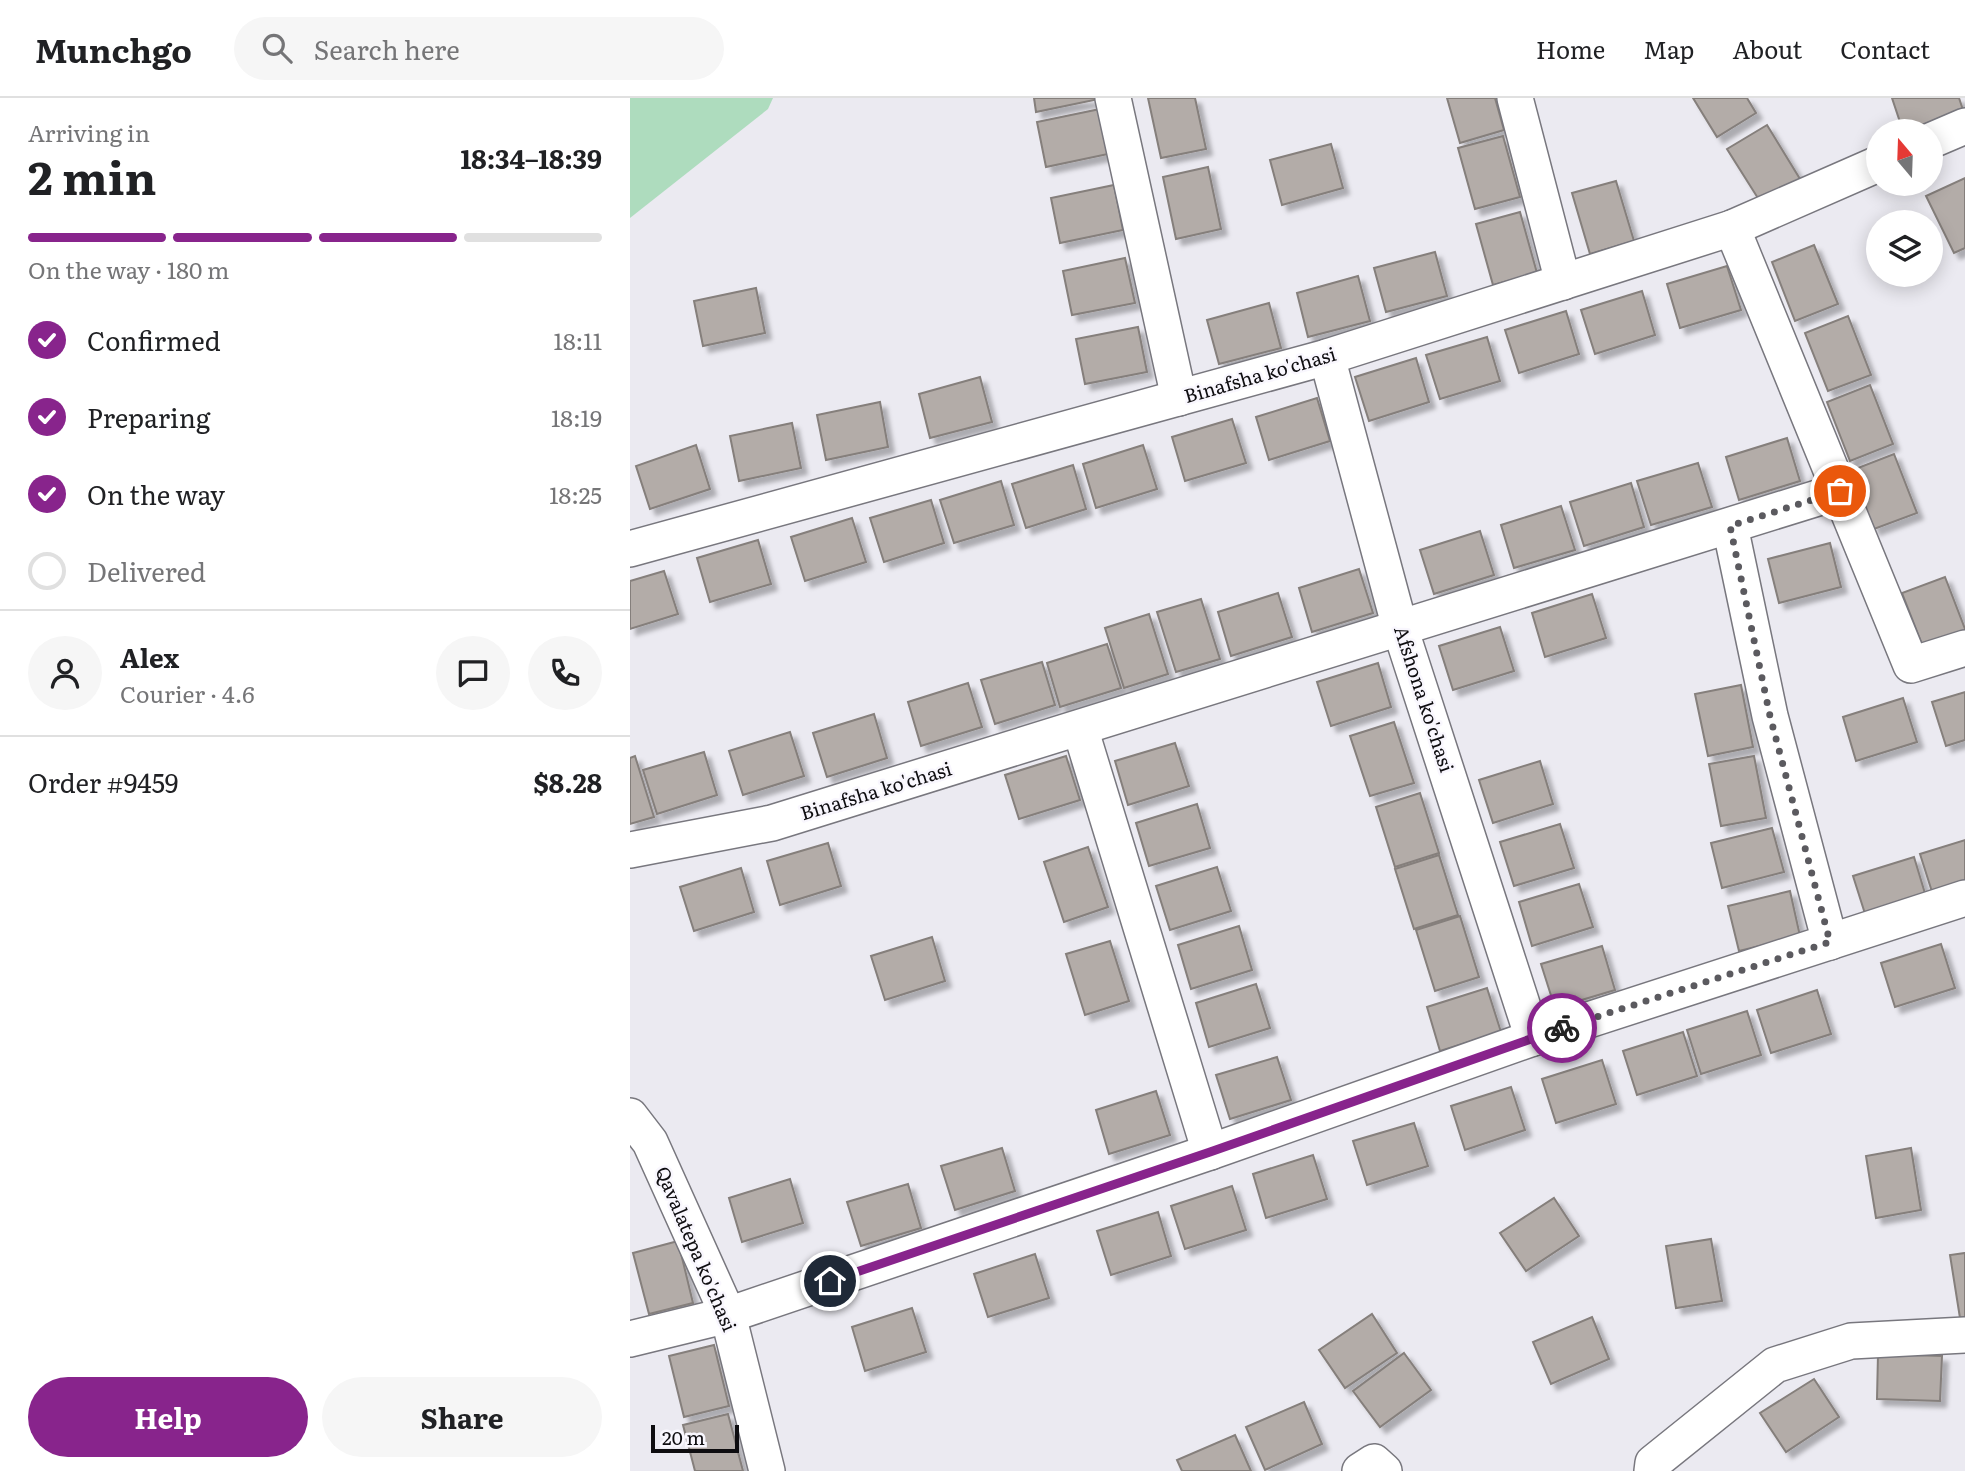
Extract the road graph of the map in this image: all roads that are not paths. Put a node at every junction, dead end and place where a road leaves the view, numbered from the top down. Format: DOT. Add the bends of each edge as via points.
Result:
graph roads {
  1 [pos="1114,98"];
  2 [pos="1515,98"];
  3 [pos="1965,126"];
  4 [pos="1943,135"];
  5 [pos="1866,169"];
  6 [pos="1732,228"];
  7 [pos="1563,282"];
  8 [pos="1327,357"];
  9 [pos="1179,398"];
  10 [pos="1840,491"];
  11 [pos="1730,526"];
  12 [pos="630,549"];
  13 [pos="1401,628"];
  14 [pos="1965,648"];
  15 [pos="1080,728"];
  16 [pos="630,850"];
  17 [pos="1965,898"];
  18 [pos="1830,942"];
  19 [pos="1533,1038"];
  20 [pos="630,1116"];
  21 [pos="1210,1152"];
  22 [pos="728,1315"];
  23 [pos="1965,1335"];
  24 [pos="630,1339"];
  25 [pos="767,1471"];
  26 [pos="1360,1471"];
  27 [pos="1384,1471"];
  28 [pos="1651,1471"];
  1 -- 9 [label="street"];
  2 -- 7 [label="street"];
  3 -- 4 [label="street"];
  5 -- 6 [label="street, Binafsha ko'chasi"];
  6 -- 7 [label="street, Binafsha ko'chasi"];
  6 -- 10 [label="street"];
  7 -- 8 [label="street, Binafsha ko'chasi"];
  8 -- 9 [label="street, Binafsha ko'chasi"];
  8 -- 13 [label="street, Afshona ko'chasi"];
  9 -- 12 [label="street, Binafsha ko'chasi"];
  10 -- 11 [label="street, Binafsha ko'chasi"];
  10 -- 14 [label="street" via="1911,665"];
  11 -- 13 [label="street, Binafsha ko'chasi"];
  11 -- 18 [label="street" via="1770,716"];
  13 -- 15 [label="street, Binafsha ko'chasi"];
  13 -- 19 [label="street, Afshona ko'chasi"];
  15 -- 16 [label="street, Binafsha ko'chasi" via="772,824"];
  15 -- 21 [label="street"];
  17 -- 18 [label="street"];
  18 -- 19 [label="street"];
  19 -- 21 [label="street"];
  20 -- 22 [label="street, Qavalatepa ko'chasi" via="650,1142"];
  21 -- 22 [label="street"];
  22 -- 24 [label="street"];
  22 -- 25 [label="street, Qavalatepa ko'chasi"];
  23 -- 28 [label="street" via="1851,1341 1775,1365 1653,1463"];
  26 -- 27 [label="street" via="1374,1462"];
}
